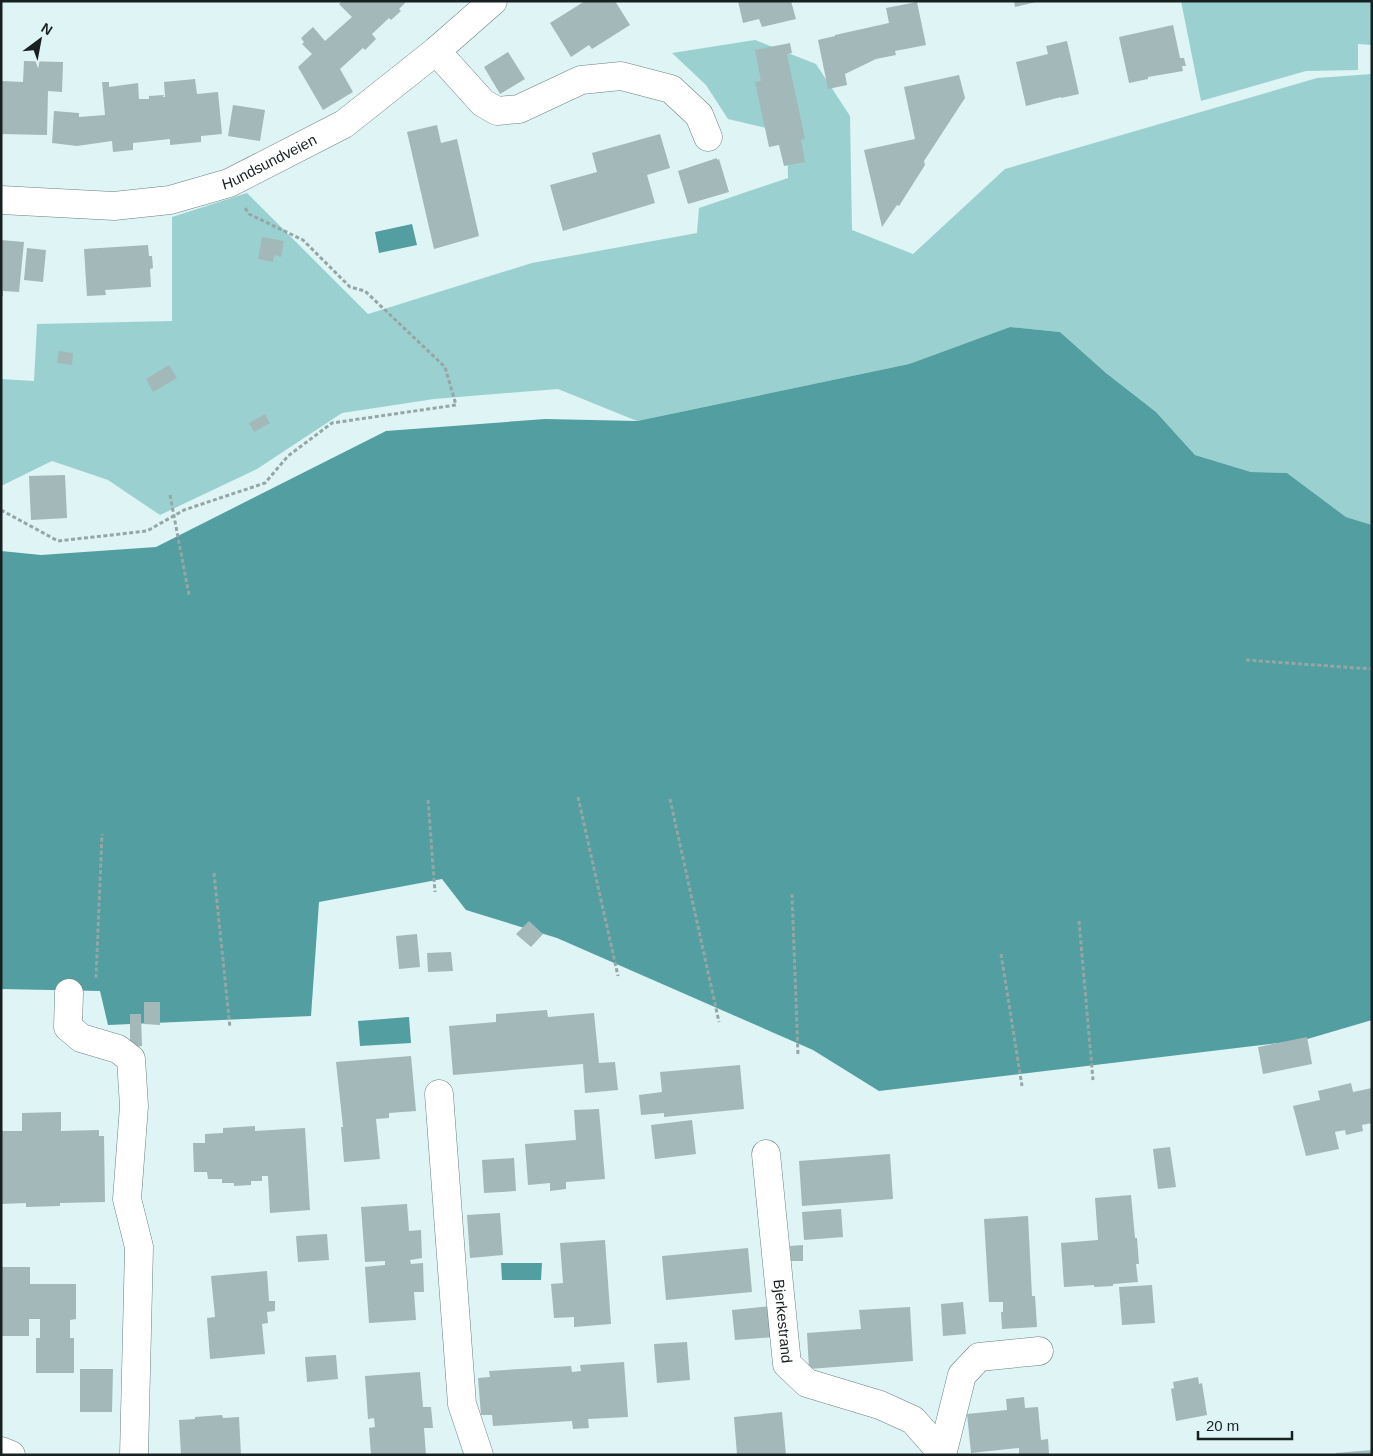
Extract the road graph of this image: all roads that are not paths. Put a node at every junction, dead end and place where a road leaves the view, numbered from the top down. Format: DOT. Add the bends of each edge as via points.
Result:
graph roads {
  1 [pos="493,1"];
  2 [pos="436,51"];
  3 [pos="708,137"];
  4 [pos="1,200"];
  5 [pos="69,993"];
  6 [pos="439,1094"];
  7 [pos="766,1154"];
  8 [pos="1039,1352"];
  9 [pos="1,1451"];
  10 [pos="942,1454"];
  11 [pos="11,1455"];
  12 [pos="134,1455"];
  13 [pos="479,1455"];
  1 -- 2 [label="street, Hundsundveien"];
  2 -- 3 [label="street" via="483,103 497,111 519,109 581,80 621,76 671,89 699,115"];
  2 -- 4 [label="street, Hundsundveien" via="344,124 229,183 170,200 114,206"];
  5 -- 12 [label="street" via="68,1027 81,1038 118,1049 131,1060 134,1106 128,1199 139,1248"];
  6 -- 13 [label="street" via="462,1404"];
  7 -- 10 [label="street, Bjerkestrand" via="787,1364 807,1383 880,1405 913,1420"];
  8 -- 10 [label="street, Bjerkestrand" via="979,1357 962,1375"];
  9 -- 11 [label="street"];
}
